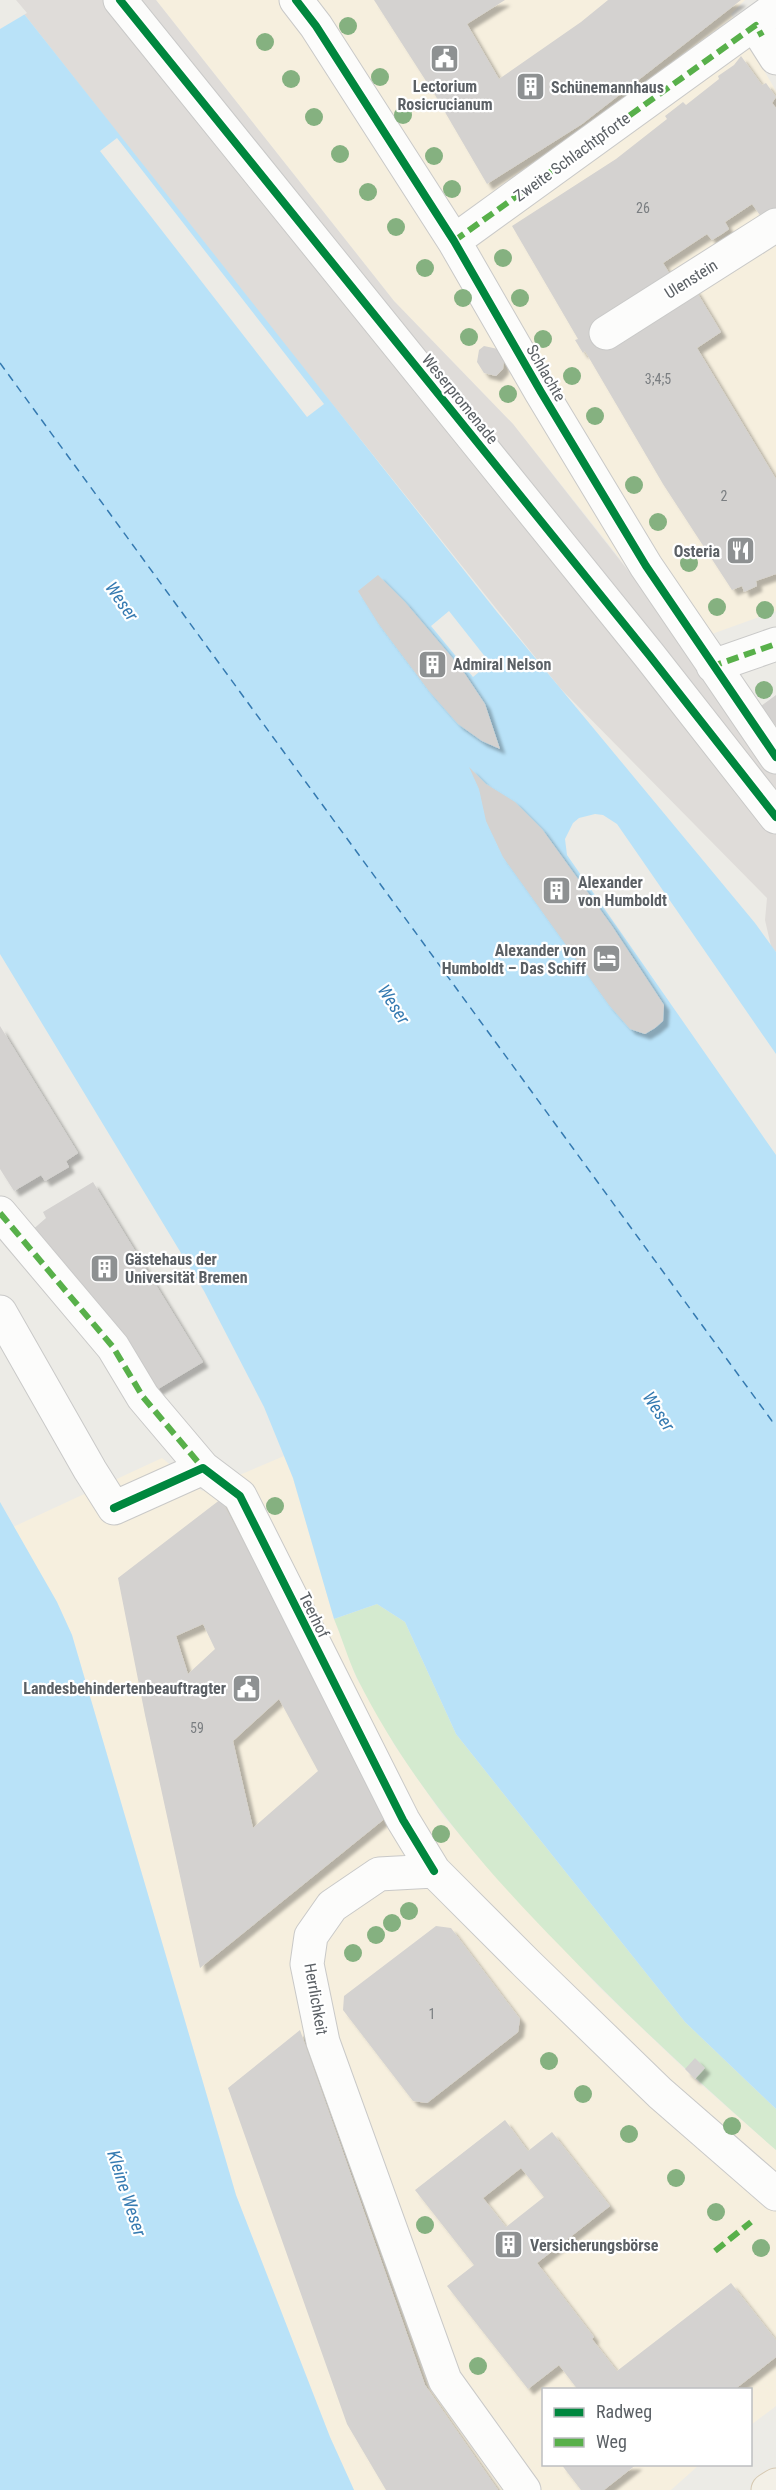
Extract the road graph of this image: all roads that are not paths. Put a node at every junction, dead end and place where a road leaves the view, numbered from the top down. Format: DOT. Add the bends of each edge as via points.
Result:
graph roads {
  1 [pos="120,0"];
  2 [pos="296,0"];
  3 [pos="768,32"];
  4 [pos="776,225"];
  5 [pos="454,241"];
  6 [pos="606,333"];
  7 [pos="776,644"];
  8 [pos="714,666"];
  9 [pos="776,757"];
  10 [pos="776,817"];
  11 [pos="0,1213"];
  12 [pos="0,1312"];
  13 [pos="203,1468"];
  14 [pos="434,1871"];
  15 [pos="776,2194"];
  16 [pos="776,2485"];
  17 [pos="524,2490"];
  18 [pos="768,2490"];
  1 -- 10 [label="street, Weserpromenade"];
  2 -- 5 [label="street, Schlachte"];
  3 -- 5 [label="street, Zweite Schlachtpforte"];
  4 -- 6 [label="street, Ulenstein"];
  5 -- 8 [label="street, Schlachte" via="640,556"];
  7 -- 8 [label="street"];
  8 -- 9 [label="street, Schlachte"];
  11 -- 13 [label="street, Teerhof" via="113,1347 143,1397"];
  12 -- 13 [label="street" via="114,1508"];
  13 -- 14 [label="street, Teerhof" via="240,1496 403,1820"];
  14 -- 15 [label="street" via="660,2093"];
  14 -- 17 [label="street, Herrlichkeit" via="379,1874 332,1906 311,1936 307,1964 323,2042 445,2380"];
  16 -- 18 [label="main road"];
}
